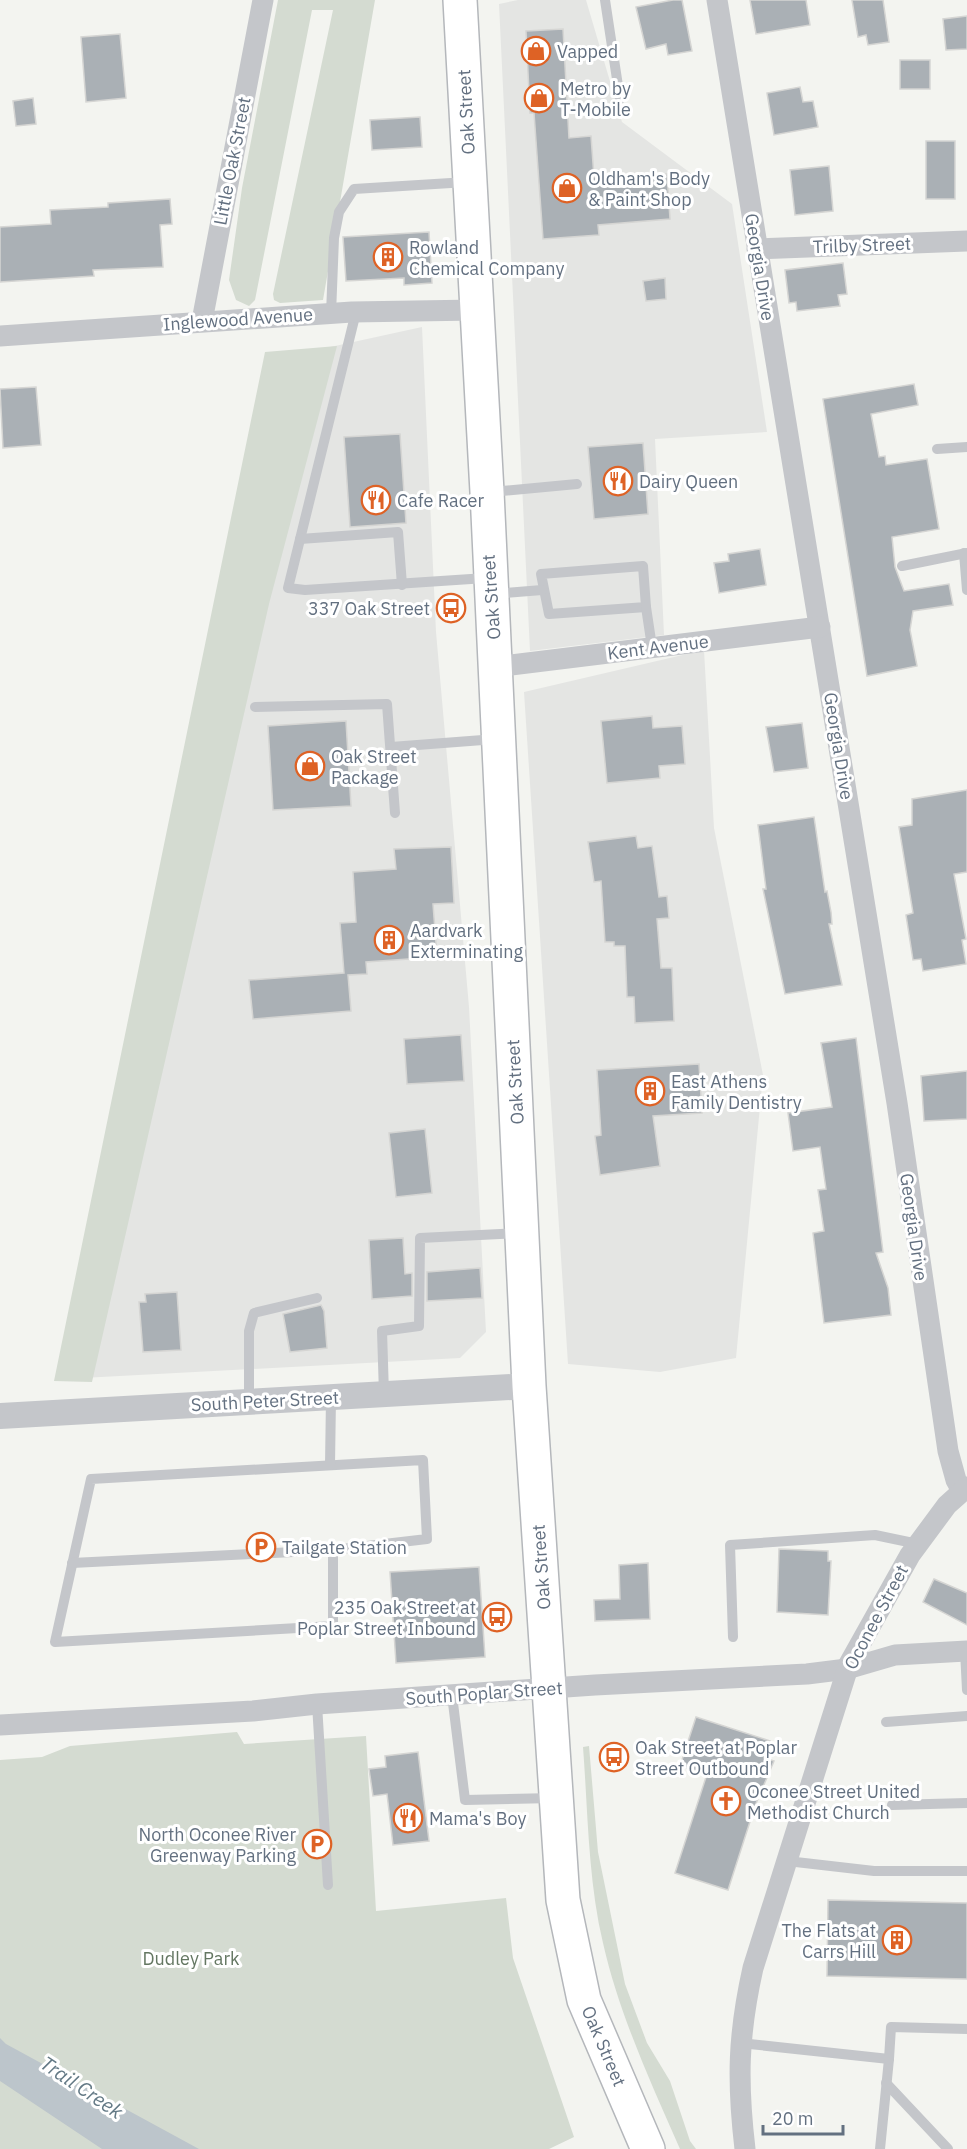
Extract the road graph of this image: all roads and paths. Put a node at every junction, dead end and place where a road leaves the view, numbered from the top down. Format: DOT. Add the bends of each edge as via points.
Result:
graph roads {
  1 [pos="262,0"];
  2 [pos="460,0"];
  3 [pos="605,0"];
  4 [pos="717,0"];
  5 [pos="620,99"];
  6 [pos="471,182"];
  7 [pos="967,241"];
  8 [pos="757,249"];
  9 [pos="477,310"];
  10 [pos="356,312"];
  11 [pos="331,314"];
  12 [pos="202,321"];
  13 [pos="0,336"];
  14 [pos="967,447"];
  15 [pos="937,449"];
  16 [pos="577,484"];
  17 [pos="486,492"];
  18 [pos="300,539"];
  19 [pos="965,553"];
  20 [pos="902,566"];
  21 [pos="402,585"];
  22 [pos="490,586"];
  23 [pos="542,590"];
  24 [pos="967,590"];
  25 [pos="646,607"];
  26 [pos="820,627"];
  27 [pos="652,647"];
  28 [pos="495,667"];
  29 [pos="255,707"];
  30 [pos="500,739"];
  31 [pos="391,747"];
  32 [pos="395,813"];
  33 [pos="522,1233"];
  34 [pos="317,1298"];
  35 [pos="529,1386"];
  36 [pos="384,1394"];
  37 [pos="331,1398"];
  38 [pos="249,1402"];
  39 [pos="0,1416"];
  40 [pos="330,1465"];
  41 [pos="965,1489"];
  42 [pos="918,1544"];
  43 [pos="333,1550"];
  44 [pos="72,1563"];
  45 [pos="733,1637"];
  46 [pos="966,1651"];
  47 [pos="847,1669"];
  48 [pos="549,1689"];
  49 [pos="967,1690"];
  50 [pos="452,1695"];
  51 [pos="317,1704"];
  52 [pos="967,1716"];
  53 [pos="886,1722"];
  54 [pos="0,1725"];
  55 [pos="557,1798"];
  56 [pos="967,1803"];
  57 [pos="892,1806"];
  58 [pos="787,1861"];
  59 [pos="967,1871"];
  60 [pos="328,1885"];
  61 [pos="967,2029"];
  62 [pos="739,2043"];
  63 [pos="889,2059"];
  64 [pos="886,2083"];
  65 [pos="642,2146"];
  66 [pos="745,2149"];
  67 [pos="880,2149"];
  68 [pos="948,2149"];
  1 -- 12 [label="street, Little Oak Street"];
  2 -- 6 [label="main road, Oak Street"];
  3 -- 5 [label="lane"];
  4 -- 8 [label="street, Georgia Drive"];
  6 -- 9 [label="main road, Oak Street"];
  6 -- 11 [label="lane" via="354,189 339,212 334,238"];
  7 -- 8 [label="street, Trilby Street"];
  8 -- 26 [label="street, Georgia Drive"];
  9 -- 10 [label="street, Inglewood Avenue"];
  9 -- 17 [label="main road, Oak Street"];
  10 -- 11 [label="street, Inglewood Avenue"];
  10 -- 18 [label="lane"];
  11 -- 12 [label="street, Inglewood Avenue"];
  12 -- 13 [label="street, Inglewood Avenue"];
  14 -- 15 [label="lane"];
  16 -- 17 [label="lane"];
  17 -- 22 [label="main road, Oak Street"];
  18 -- 21 [label="lane" via="398,532"];
  18 -- 21 [label="lane" via="288,588"];
  19 -- 20 [label="lane"];
  19 -- 24 [label="lane"];
  21 -- 22 [label="lane"];
  22 -- 23 [label="lane"];
  22 -- 28 [label="main road, Oak Street"];
  23 -- 25 [label="lane" via="549,614"];
  23 -- 25 [label="lane" via="541,574 643,566"];
  25 -- 27 [label="lane"];
  26 -- 27 [label="street, Kent Avenue"];
  26 -- 41 [label="street, Georgia Drive" via="897,1103 948,1451"];
  27 -- 28 [label="street, Kent Avenue"];
  28 -- 30 [label="main road, Oak Street"];
  29 -- 31 [label="lane" via="387,704"];
  30 -- 31 [label="lane"];
  30 -- 33 [label="main road, Oak Street"];
  31 -- 32 [label="lane"];
  33 -- 35 [label="main road, Oak Street"];
  33 -- 36 [label="lane" via="420,1238 419,1326 382,1331"];
  34 -- 38 [label="lane" via="254,1313 249,1331"];
  35 -- 36 [label="street, South Peter Street"];
  35 -- 48 [label="main road, Oak Street"];
  36 -- 37 [label="street, South Peter Street"];
  37 -- 38 [label="street, South Peter Street"];
  37 -- 40 [label="lane"];
  38 -- 39 [label="street, South Peter Street"];
  40 -- 43 [label="lane" via="423,1460 428,1539"];
  40 -- 44 [label="lane" via="91,1479"];
  41 -- 42 [label="street, Oconee Street" via="946,1505"];
  42 -- 45 [label="lane" via="875,1535 730,1545"];
  42 -- 47 [label="street, Oconee Street" via="874,1615"];
  43 -- 44 [label="lane"];
  43 -- 44 [label="lane" via="333,1626 55,1642"];
  46 -- 47 [label="street, South Poplar Street" via="895,1655"];
  46 -- 49 [label="lane"];
  47 -- 48 [label="street, South Poplar Street"];
  47 -- 58 [label="street, Oconee Street"];
  48 -- 50 [label="street, South Poplar Street"];
  48 -- 55 [label="main road, Oak Street"];
  50 -- 51 [label="street, South Poplar Street"];
  50 -- 55 [label="lane" via="465,1800"];
  51 -- 54 [label="street, South Poplar Street"];
  51 -- 60 [label="lane"];
  52 -- 53 [label="lane"];
  55 -- 65 [label="main road, Oak Street" via="563,1900 574,1963 584,2000"];
  56 -- 57 [label="lane"];
  58 -- 59 [label="lane" via="874,1871"];
  58 -- 62 [label="street, Oconee Street" via="753,1968"];
  61 -- 63 [label="lane" via="891,2027"];
  62 -- 63 [label="lane"];
  62 -- 66 [label="street, Oconee Street" via="738,2087"];
  63 -- 64 [label="lane"];
  64 -- 67 [label="lane"];
  64 -- 68 [label="lane"];
}
